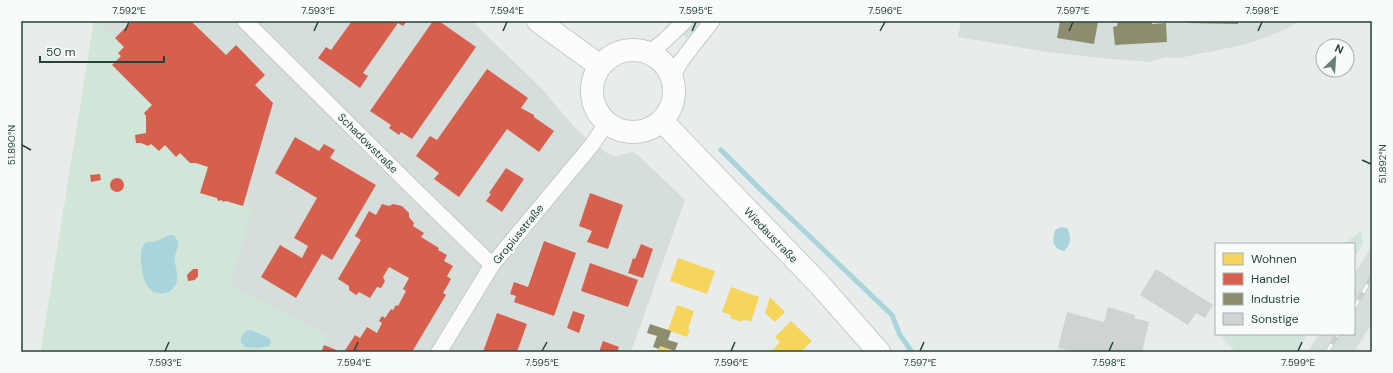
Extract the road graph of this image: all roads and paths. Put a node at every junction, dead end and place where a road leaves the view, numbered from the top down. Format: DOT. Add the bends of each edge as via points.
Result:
graph roads {
  1 [pos="246,21"];
  2 [pos="538,21"];
  3 [pos="685,21"];
  4 [pos="712,21"];
  5 [pos="649,53"];
  6 [pos="600,66"];
  7 [pos="672,77"];
  8 [pos="662,121"];
  9 [pos="607,123"];
  10 [pos="492,266"];
  11 [pos="439,352"];
  12 [pos="878,352"];
  1 -- 10 [label="street, Schadowstraße"];
  2 -- 6 [label="main road"];
  3 -- 5 [label="street"];
  4 -- 7 [label="street"];
  5 -- 6 [label="main road" via="636,50 622,51"];
  5 -- 7 [label="main road" via="660,60"];
  6 -- 9 [label="main road" via="594,77 592,89 598,113"];
  7 -- 8 [label="main road" via="672,105"];
  8 -- 9 [label="main road" via="641,132 617,129"];
  8 -- 12 [label="main road, Wiedaustraße" via="820,286"];
  9 -- 10 [label="street, Gropiusstraße"];
  10 -- 11 [label="street, Gropiusstraße"];
}
